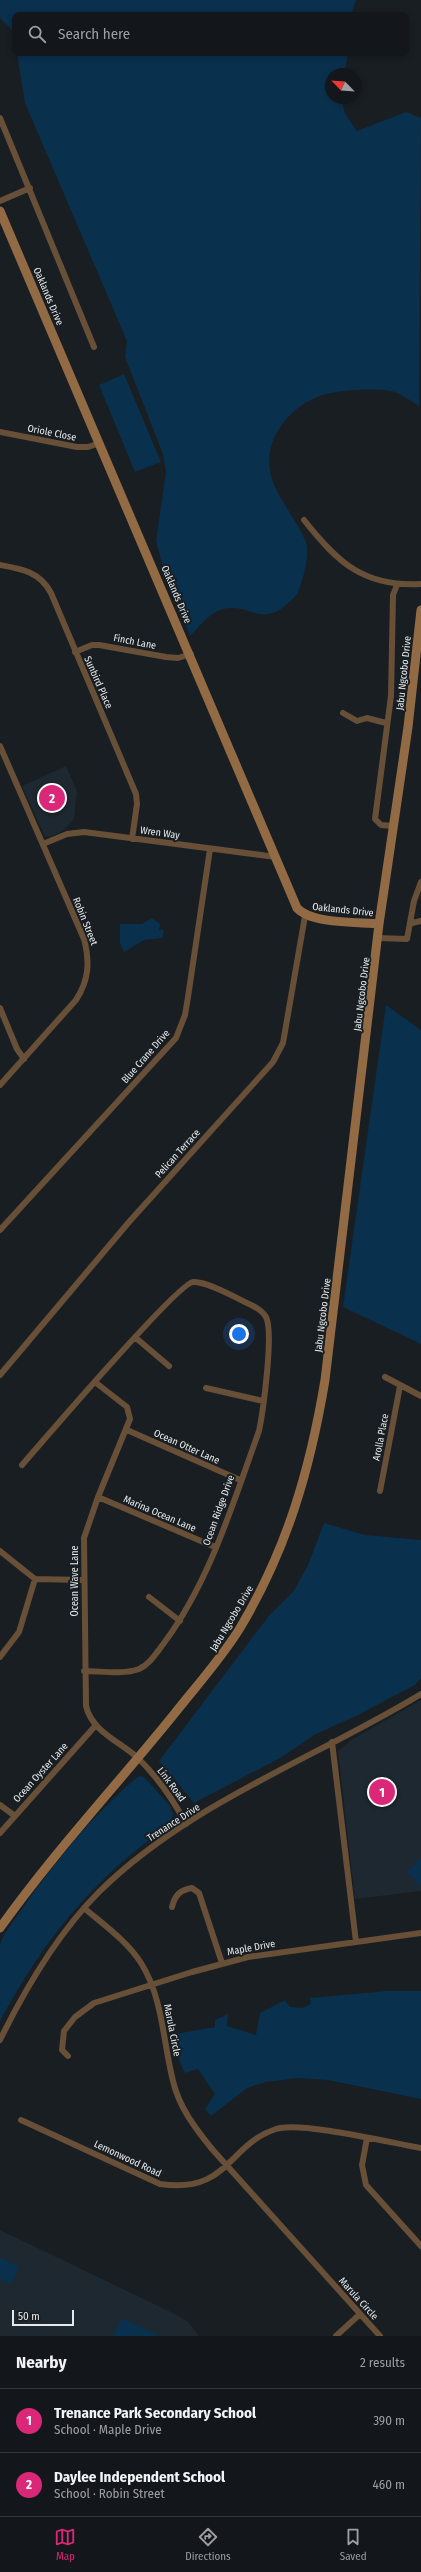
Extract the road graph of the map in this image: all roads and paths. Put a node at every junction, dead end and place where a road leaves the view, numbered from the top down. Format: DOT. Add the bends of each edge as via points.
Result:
graph roads {
  1 [pos="0,118"];
  2 [pos="30,188"];
  3 [pos="0,201"];
  4 [pos="0,210"];
  5 [pos="94,347"];
  6 [pos="0,432"];
  7 [pos="100,443"];
  8 [pos="304,520"];
  9 [pos="0,565"];
  10 [pos="421,584"];
  11 [pos="397,585"];
  12 [pos="421,610"];
  13 [pos="75,652"];
  14 [pos="191,654"];
  15 [pos="343,713"];
  16 [pos="386,723"];
  17 [pos="0,746"];
  18 [pos="394,826"];
  19 [pos="132,839"];
  20 [pos="43,844"];
  21 [pos="210,849"];
  22 [pos="276,857"];
  23 [pos="421,882"];
  24 [pos="305,916"];
  25 [pos="421,921"];
  26 [pos="412,923"];
  27 [pos="380,924"];
  28 [pos="378,938"];
  29 [pos="0,1008"];
  30 [pos="24,1059"];
  31 [pos="0,1085"];
  32 [pos="0,1230"];
  33 [pos="136,1338"];
  34 [pos="169,1366"];
  35 [pos="0,1374"];
  36 [pos="385,1377"];
  37 [pos="95,1382"];
  38 [pos="400,1386"];
  39 [pos="206,1388"];
  40 [pos="421,1396"];
  41 [pos="263,1401"];
  42 [pos="127,1430"];
  43 [pos="22,1465"];
  44 [pos="240,1480"];
  45 [pos="380,1491"];
  46 [pos="98,1497"];
  47 [pos="215,1547"];
  48 [pos="0,1551"];
  49 [pos="35,1579"];
  50 [pos="83,1580"];
  51 [pos="149,1597"];
  52 [pos="180,1621"];
  53 [pos="0,1657"];
  54 [pos="84,1671"];
  55 [pos="421,1694"];
  56 [pos="96,1725"];
  57 [pos="332,1742"];
  58 [pos="138,1758"];
  59 [pos="0,1805"];
  60 [pos="14,1816"];
  61 [pos="186,1824"];
  62 [pos="0,1833"];
  63 [pos="172,1907"];
  64 [pos="84,1908"];
  65 [pos="0,1928"];
  66 [pos="421,1933"];
  67 [pos="356,1942"];
  68 [pos="222,1963"];
  69 [pos="152,1985"];
  70 [pos="0,2040"];
  71 [pos="68,2056"];
  72 [pos="21,2120"];
  73 [pos="367,2138"];
  74 [pos="421,2148"];
  75 [pos="227,2166"];
  76 [pos="421,2246"];
  77 [pos="360,2314"];
  78 [pos="336,2336"];
  79 [pos="380,2336"];
  1 -- 2 [label="street"];
  2 -- 3 [label="street"];
  2 -- 5 [label="street"];
  4 -- 7 [label="main road, Oaklands Drive"];
  6 -- 7 [label="street, Oriole Close" via="77,447"];
  7 -- 14 [label="main road, Oaklands Drive"];
  8 -- 11 [label="street" via="328,548 351,568 368,578"];
  9 -- 13 [label="street, Sunbird Place" via="27,570 46,584"];
  10 -- 11 [label="street"];
  11 -- 16 [label="street" via="393,595 391,696"];
  12 -- 18 [label="main road, Jabu Ngcobo Drive"];
  13 -- 14 [label="street, Finch Lane" via="92,645 166,657 178,658"];
  13 -- 19 [label="street, Sunbird Place" via="136,794 138,804"];
  14 -- 22 [label="main road, Oaklands Drive"];
  15 -- 16 [label="street" via="357,721 367,718"];
  16 -- 18 [label="street" via="375,819 381,825"];
  17 -- 20 [label="street, Robin Street"];
  18 -- 27 [label="main road, Jabu Ngcobo Drive"];
  19 -- 20 [label="street, Wren Way" via="75,832"];
  19 -- 21 [label="street, Wren Way"];
  20 -- 30 [label="street, Robin Street" via="84,939 89,968 83,989 76,1000"];
  21 -- 22 [label="street, Wren Way"];
  21 -- 32 [label="street, Blue Crane Drive" via="185,1015 176,1038"];
  22 -- 24 [label="main road, Oaklands Drive" via="297,908"];
  23 -- 26 [label="street" via="414,901"];
  24 -- 27 [label="main road, Oaklands Drive"];
  24 -- 35 [label="street, Pelican Terrace" via="283,1043 273,1062 129,1222"];
  25 -- 26 [label="street"];
  26 -- 28 [label="street" via="407,940"];
  27 -- 28 [label="main road, Jabu Ngcobo Drive"];
  28 -- 58 [label="main road, Jabu Ngcobo Drive" via="325,1380 316,1435 303,1489 286,1537 262,1589 239,1629 213,1668"];
  29 -- 30 [label="street" via="17,1049"];
  30 -- 31 [label="street, Robin Street"];
  33 -- 34 [label="street"];
  33 -- 37 [label="street, Ocean Ridge Drive"];
  33 -- 41 [label="street, Ocean Ridge Drive" via="177,1292 193,1282 252,1305 261,1310 269,1327"];
  36 -- 38 [label="street"];
  37 -- 42 [label="street, Ocean Wave Lane" via="127,1407 130,1419"];
  37 -- 43 [label="street, Ocean Ridge Drive"];
  38 -- 40 [label="street"];
  38 -- 45 [label="street, Arolla Place"];
  39 -- 41 [label="street"];
  41 -- 44 [label="street, Ocean Ridge Drive" via="259,1431"];
  42 -- 44 [label="street, Ocean Otter Lane"];
  42 -- 46 [label="street, Ocean Wave Lane"];
  44 -- 47 [label="street, Ocean Ridge Drive"];
  46 -- 47 [label="street, Marina Ocean Lane"];
  46 -- 50 [label="street, Ocean Wave Lane" via="84,1538"];
  47 -- 52 [label="street, Ocean Ridge Drive" via="201,1583"];
  48 -- 49 [label="street"];
  49 -- 50 [label="street"];
  49 -- 53 [label="street" via="18,1632"];
  50 -- 54 [label="street, Ocean Wave Lane"];
  51 -- 52 [label="street"];
  52 -- 54 [label="street, Ocean Ridge Drive" via="152,1658 138,1669"];
  54 -- 56 [label="street, Ocean Wave Lane" via="86,1706"];
  55 -- 57 [label="street, Trenance Drive"];
  56 -- 58 [label="street, Ocean Wave Lane"];
  56 -- 60 [label="street, Ocean Oyster Lane"];
  57 -- 61 [label="street, Trenance Drive"];
  57 -- 67 [label="street"];
  58 -- 61 [label="street, Link Road" via="174,1800"];
  58 -- 65 [label="main road, Jabu Ngcobo Drive" via="71,1834"];
  59 -- 60 [label="street"];
  60 -- 62 [label="street, Ocean Oyster Lane"];
  61 -- 64 [label="street, Trenance Drive" via="130,1864"];
  63 -- 68 [label="street" via="174,1897 183,1890 192,1888 199,1893"];
  64 -- 69 [label="street, Marula Circle" via="131,1950"];
  64 -- 70 [label="street, Trenance Drive" via="39,1968"];
  66 -- 67 [label="street, Maple Drive"];
  67 -- 68 [label="street, Maple Drive"];
  68 -- 69 [label="street, Maple Drive"];
  69 -- 71 [label="street, Maple Drive" via="94,2003 75,2017 62,2037 62,2050"];
  69 -- 75 [label="street, Marula Circle" via="173,2082 182,2108 193,2126"];
  72 -- 75 [label="street, Lemonwood Road" via="160,2184 176,2187 205,2181"];
  73 -- 74 [label="street"];
  73 -- 75 [label="street" via="302,2127 277,2128 256,2139"];
  73 -- 76 [label="street" via="362,2165 366,2185"];
  75 -- 77 [label="street, Marula Circle"];
  77 -- 78 [label="street"];
  77 -- 79 [label="street, Marula Circle"];
}
